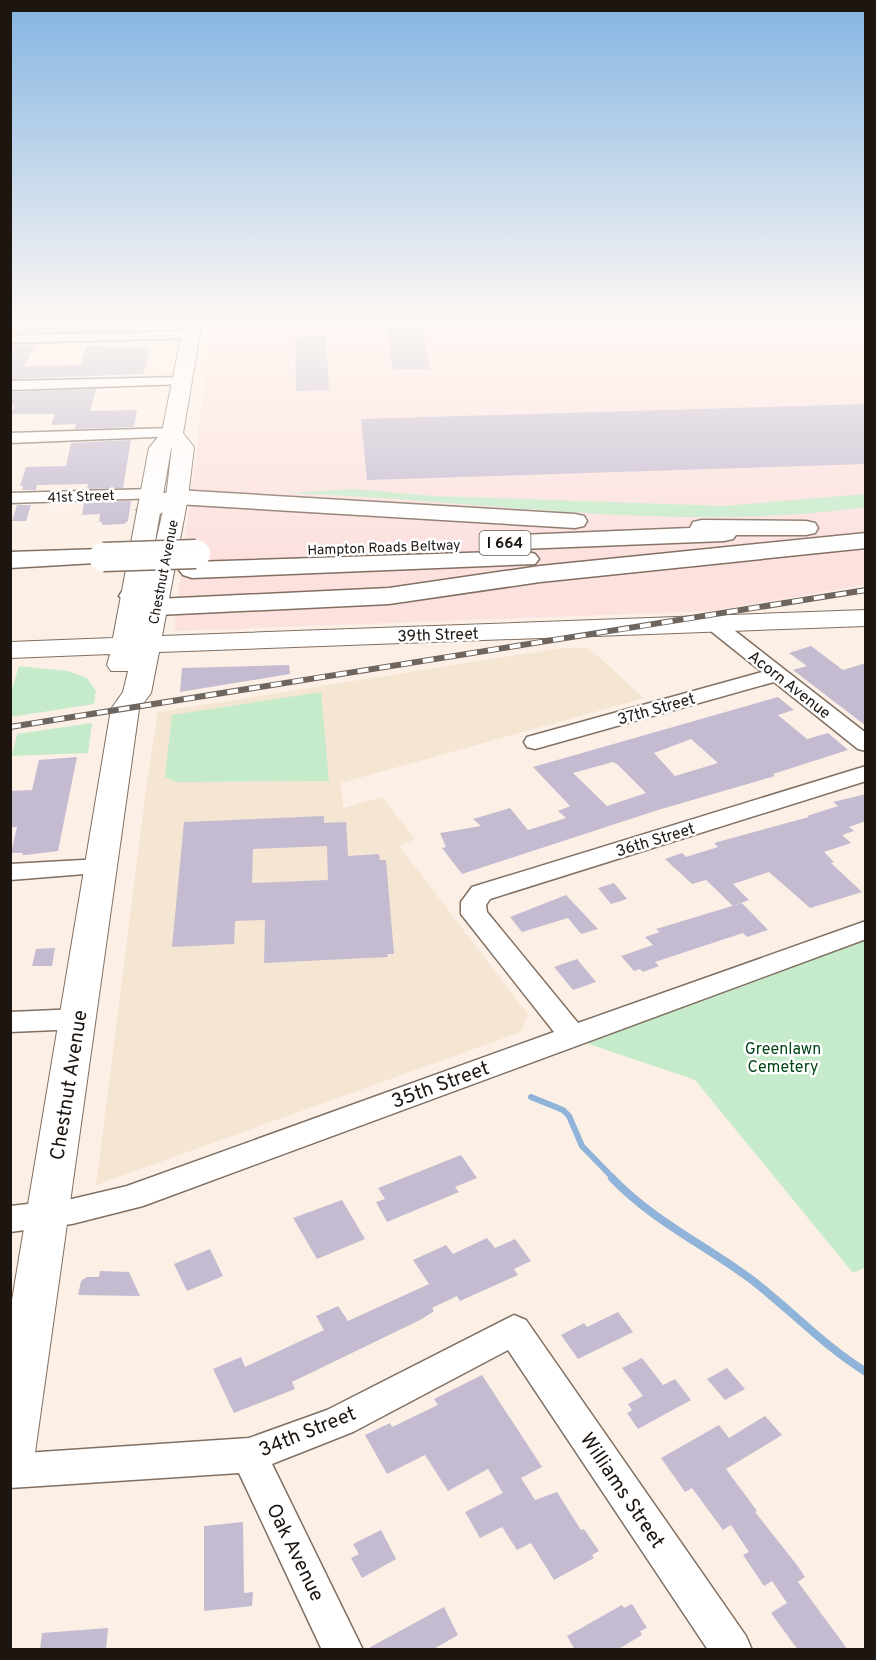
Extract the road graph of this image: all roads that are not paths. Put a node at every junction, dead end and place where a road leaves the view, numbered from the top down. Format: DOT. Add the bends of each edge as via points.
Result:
graph roads {
  1 [pos="177,399"];
  2 [pos="172,433"];
  3 [pos="10,438"];
  4 [pos="177,497"];
  5 [pos="10,498"];
  6 [pos="151,502"];
  7 [pos="866,521"];
  8 [pos="807,537"];
  9 [pos="866,540"];
  10 [pos="10,560"];
  11 [pos="102,565"];
  12 [pos="10,577"];
  13 [pos="132,596"];
  14 [pos="156,607"];
  15 [pos="866,618"];
  16 [pos="714,624"];
  17 [pos="136,645"];
  18 [pos="10,650"];
  19 [pos="778,674"];
  20 [pos="122,697"];
  21 [pos="535,742"];
  22 [pos="866,744"];
  23 [pos="866,773"];
  24 [pos="101,867"];
  25 [pos="10,872"];
  26 [pos="866,929"];
  27 [pos="79,1019"];
  28 [pos="10,1022"];
  29 [pos="572,1035"];
  30 [pos="29,1218"];
  31 [pos="514,1330"];
  32 [pos="249,1455"];
  33 [pos="10,1460"];
  34 [pos="10,1471"];
  35 [pos="343,1650"];
  36 [pos="732,1650"];
  1 -- 2 [label="main road, Chestnut Avenue"];
  2 -- 3 [label="street"];
  2 -- 4 [label="main road, Chestnut Avenue" via="183,447"];
  2 -- 6 [label="main road, Chestnut Avenue" via="160,447"];
  4 -- 6 [label="highway"];
  4 -- 8 [label="highway"];
  4 -- 14 [label="main road, Chestnut Avenue"];
  5 -- 6 [label="street, 41st Street"];
  6 -- 13 [label="main road, Chestnut Avenue"];
  7 -- 8 [label="highway, Hampton Roads Beltway / I 664"];
  8 -- 9 [label="highway, Hampton Roads Beltway / I 664"];
  8 -- 11 [label="highway, Hampton Roads Beltway / I 664" via="670,554"];
  8 -- 14 [label="highway" via="389,596"];
  10 -- 11 [label="highway, Hampton Roads Beltway / I 664"];
  11 -- 12 [label="highway, Hampton Roads Beltway / I 664"];
  13 -- 14 [label="highway"];
  13 -- 17 [label="main road, Chestnut Avenue"];
  14 -- 17 [label="main road, Chestnut Avenue"];
  15 -- 16 [label="main road, 39th Street"];
  16 -- 17 [label="main road, 39th Street"];
  16 -- 19 [label="street, Acorn Avenue"];
  17 -- 18 [label="main road, 39th Street"];
  17 -- 20 [label="main road, Chestnut Avenue" via="137,693"];
  18 -- 20 [label="main road" via="90,664 110,675"];
  19 -- 21 [label="street, 37th Street"];
  19 -- 22 [label="street, Acorn Avenue"];
  20 -- 24 [label="main road, Chestnut Avenue"];
  23 -- 29 [label="street, 36th Street" via="491,890 475,899 472,907 483,925"];
  24 -- 25 [label="street"];
  24 -- 27 [label="main road, Chestnut Avenue"];
  26 -- 29 [label="street, 35th Street"];
  27 -- 28 [label="street"];
  27 -- 30 [label="main road, Chestnut Avenue"];
  29 -- 30 [label="street, 35th Street" via="132,1197 90,1209"];
  30 -- 33 [label="main road, Chestnut Avenue"];
  31 -- 32 [label="street, 34th Street" via="340,1421"];
  31 -- 36 [label="street, Williams Street"];
  32 -- 34 [label="street, 34th Street"];
  32 -- 35 [label="street, Oak Avenue"];
}
